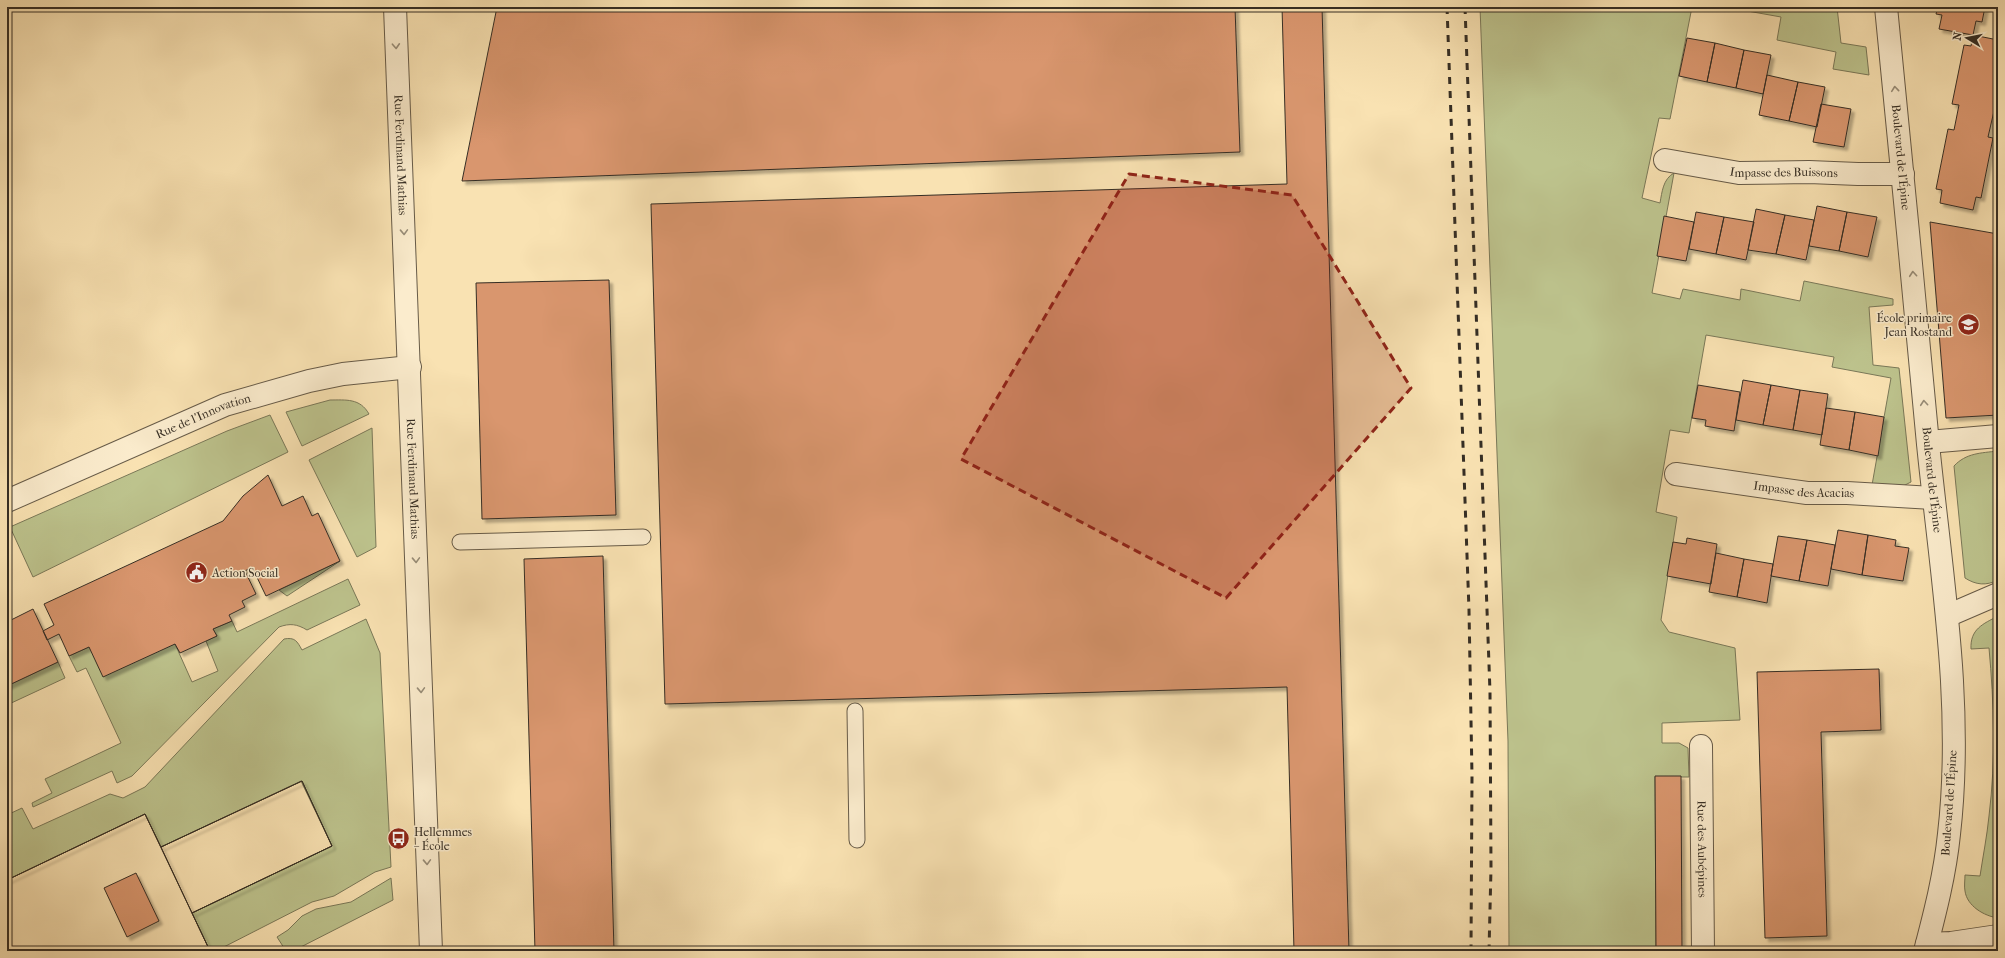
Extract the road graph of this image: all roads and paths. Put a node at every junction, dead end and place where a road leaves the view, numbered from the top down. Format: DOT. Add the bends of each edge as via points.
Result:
graph roads {
  1 [pos="394,7"];
  2 [pos="1886,7"];
  3 [pos="1665,160"];
  4 [pos="1903,174"];
  5 [pos="410,367"];
  6 [pos="1998,436"];
  7 [pos="1928,442"];
  8 [pos="1676,474"];
  9 [pos="1934,498"];
  10 [pos="7,501"];
  11 [pos="643,537"];
  12 [pos="460,542"];
  13 [pos="1998,594"];
  14 [pos="1947,616"];
  15 [pos="855,711"];
  16 [pos="1701,746"];
  17 [pos="857,840"];
  18 [pos="1998,936"];
  19 [pos="1926,947"];
  20 [pos="431,951"];
  21 [pos="1703,951"];
  1 -- 5 [label="street, Rue Ferdinand Mathias, one-way"];
  4 -- 2 [label="street, Boulevard de l'Épine, one-way"];
  3 -- 4 [label="street, Impasse des Buissons" via="1739,173"];
  7 -- 4 [label="street, Boulevard de l'Épine, one-way"];
  5 -- 10 [label="street, Rue de l'Innovation" via="343,374 224,405"];
  5 -- 20 [label="street, Rue Ferdinand Mathias, one-way"];
  6 -- 7 [label="street"];
  7 -- 9 [label="street, Boulevard de l'Épine"];
  8 -- 9 [label="street, Impasse des Acacias" via="1807,492"];
  9 -- 14 [label="street, Boulevard de l'Épine"];
  11 -- 12 [label="lane"];
  13 -- 14 [label="street"];
  14 -- 19 [label="street, Boulevard de l'Épine" via="1953,704 1952,795 1944,865"];
  15 -- 17 [label="lane"];
  16 -- 21 [label="street, Rue des Aubépines"];
  18 -- 19 [label="street"];
}
